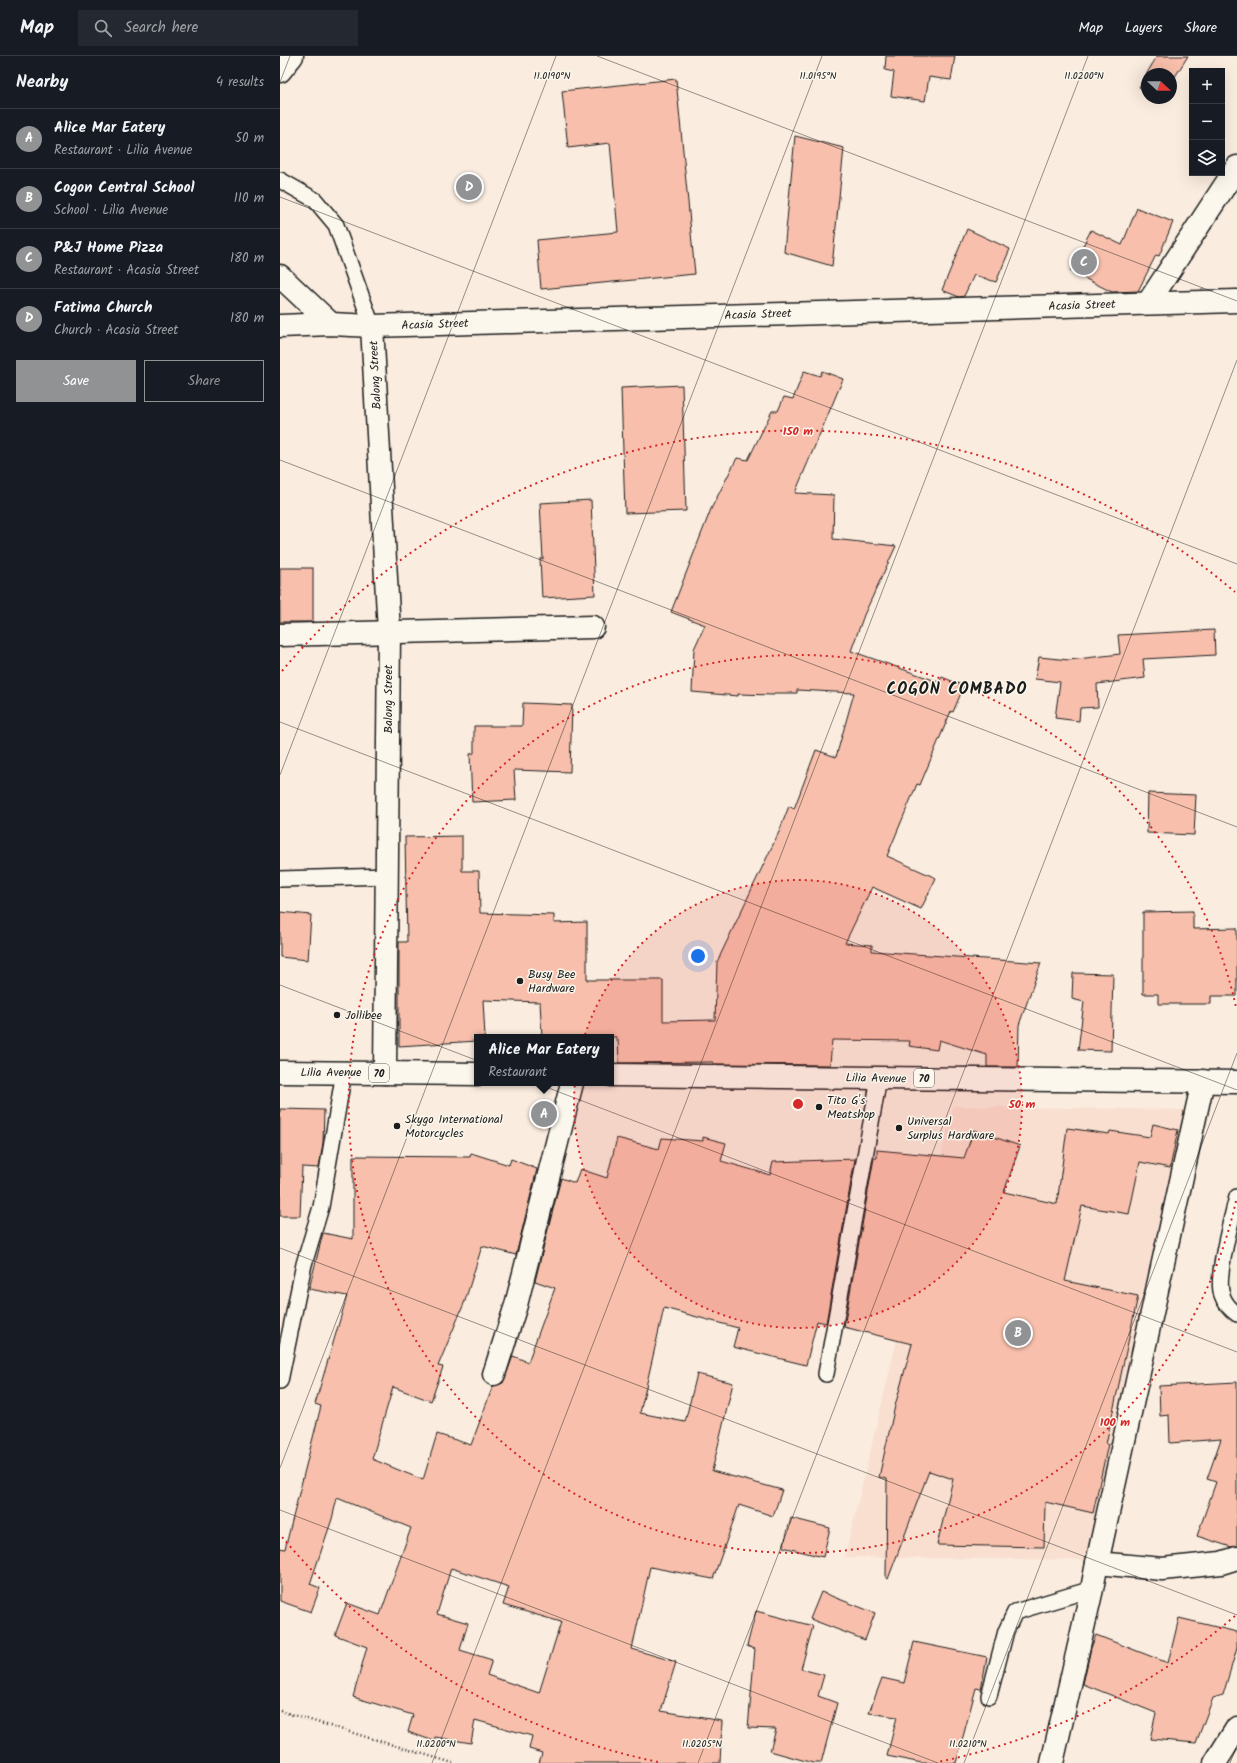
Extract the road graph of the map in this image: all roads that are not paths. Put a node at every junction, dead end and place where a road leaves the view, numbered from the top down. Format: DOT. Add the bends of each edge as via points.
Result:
graph roads {
  1 [pos="292,56"];
  2 [pos="280,71"];
  3 [pos="1237,166"];
  4 [pos="280,180"];
  5 [pos="280,276"];
  6 [pos="1237,301"];
  7 [pos="1148,303"];
  8 [pos="331,324"];
  9 [pos="280,326"];
  10 [pos="372,326"];
  11 [pos="593,627"];
  12 [pos="389,632"];
  13 [pos="280,635"];
  14 [pos="387,876"];
  15 [pos="280,879"];
  16 [pos="280,1072"];
  17 [pos="344,1072"];
  18 [pos="385,1073"];
  19 [pos="474,1074"];
  20 [pos="614,1075"];
  21 [pos="878,1078"];
  22 [pos="1203,1081"];
  23 [pos="1237,1082"];
  24 [pos="571,1086"];
  25 [pos="1237,1196"];
  26 [pos="1237,1314"];
  27 [pos="494,1374"];
  28 [pos="826,1374"];
  29 [pos="280,1381"];
  30 [pos="1237,1558"];
  31 [pos="1096,1563"];
  32 [pos="1092,1589"];
  33 [pos="989,1696"];
  34 [pos="1237,1728"];
  35 [pos="1052,1763"];
  36 [pos="1215,1763"];
  1 -- 2 [label="main road"];
  3 -- 7 [label="main road"];
  4 -- 10 [label="lane" via="315,200 336,225"];
  5 -- 8 [label="main road"];
  6 -- 7 [label="main road, Acasia Street"];
  7 -- 10 [label="main road, Acasia Street"];
  8 -- 9 [label="main road, Acasia Street"];
  8 -- 10 [label="main road, Acasia Street"];
  10 -- 12 [label="main road, Balong Street"];
  11 -- 12 [label="main road"];
  12 -- 13 [label="main road"];
  12 -- 14 [label="main road, Balong Street"];
  14 -- 15 [label="lane"];
  14 -- 18 [label="main road, Balong Street"];
  16 -- 17 [label="main road, Lilia Avenue / 70"];
  17 -- 18 [label="main road, Lilia Avenue / 70"];
  17 -- 29 [label="lane" via="321,1207 304,1264"];
  18 -- 19 [label="main road, Lilia Avenue / 70"];
  20 -- 21 [label="main road, Lilia Avenue / 70"];
  21 -- 22 [label="main road, Lilia Avenue / 70"];
  21 -- 28 [label="lane"];
  22 -- 23 [label="main road, Lilia Avenue / 70"];
  22 -- 31 [label="main road"];
  24 -- 27 [label="main road" via="516,1305"];
  25 -- 26 [label="lane" via="1221,1268 1221,1294 1227,1306"];
  30 -- 31 [label="main road" via="1221,1563 1162,1569"];
  31 -- 32 [label="main road"];
  32 -- 33 [label="lane" via="1015,1612 1006,1631"];
  32 -- 35 [label="main road"];
  34 -- 36 [label="main road"];
}
